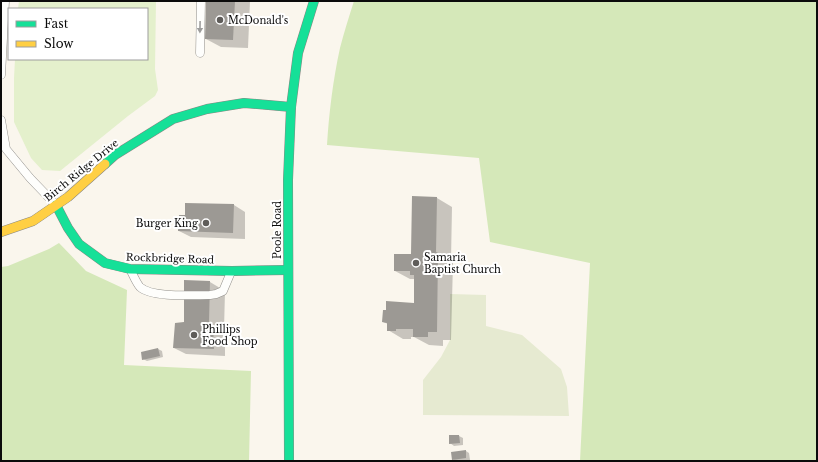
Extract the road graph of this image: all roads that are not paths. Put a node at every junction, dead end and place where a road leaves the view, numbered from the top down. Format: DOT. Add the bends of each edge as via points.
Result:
graph roads {
  1 [pos="5,1"];
  2 [pos="201,1"];
  3 [pos="314,1"];
  4 [pos="200,53"];
  5 [pos="1,75"];
  6 [pos="291,107"];
  7 [pos="1,120"];
  8 [pos="56,205"];
  9 [pos="1,232"];
  10 [pos="130,268"];
  11 [pos="288,270"];
  12 [pos="232,271"];
  13 [pos="289,461"];
  1 -- 5 [label="lane"];
  2 -- 4 [label="lane, one-way"];
  3 -- 6 [label="street, Poole Road" via="298,53"];
  6 -- 8 [label="street, Birch Ridge Drive" via="244,103 207,109 173,119 115,155"];
  6 -- 11 [label="street, Poole Road" via="288,161"];
  7 -- 8 [label="lane" via="6,149"];
  8 -- 9 [label="street, Birch Ridge Drive" via="33,221"];
  8 -- 10 [label="street, Rockbridge Road" via="79,244 106,263"];
  10 -- 12 [label="street, Rockbridge Road"];
  10 -- 12 [label="lane" via="139,287 152,293 167,295 216,294 223,291"];
  11 -- 12 [label="street, Rockbridge Road"];
  11 -- 13 [label="street, Poole Road"];
}
